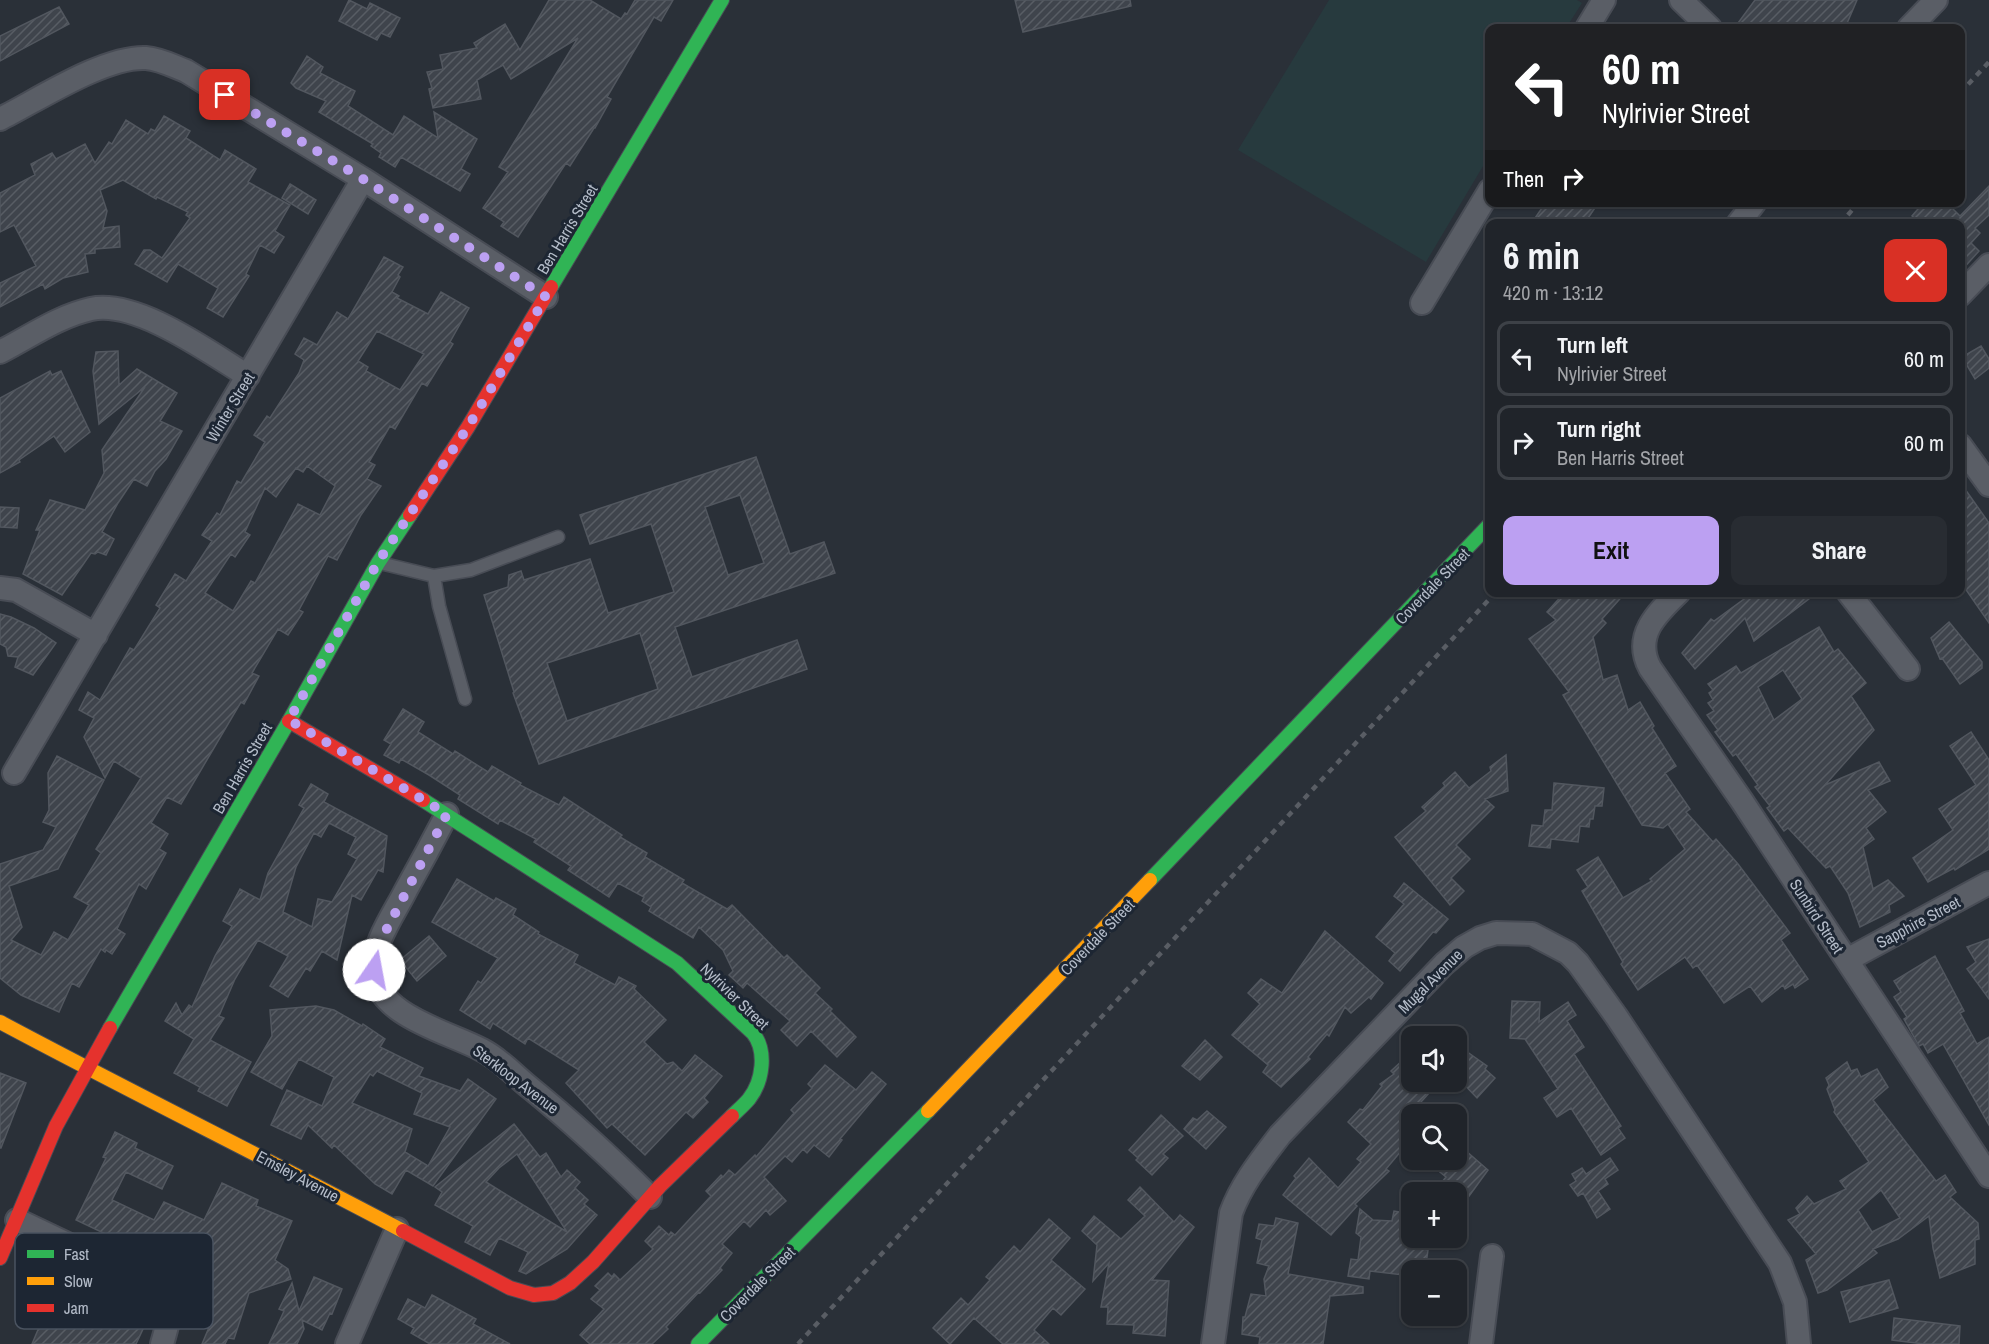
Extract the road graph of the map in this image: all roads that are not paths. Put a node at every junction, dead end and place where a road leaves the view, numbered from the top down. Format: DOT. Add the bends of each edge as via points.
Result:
graph roads {
  1 [pos="722,0"];
  2 [pos="1604,0"];
  3 [pos="1681,0"];
  4 [pos="1936,0"];
  5 [pos="1589,24"];
  6 [pos="1706,24"];
  7 [pos="1913,24"];
  8 [pos="0,119"];
  9 [pos="363,179"];
  10 [pos="1485,198"];
  11 [pos="1751,207"];
  12 [pos="1742,219"];
  13 [pos="1989,265"];
  14 [pos="1965,290"];
  15 [pos="546,297"];
  16 [pos="1422,303"];
  17 [pos="0,352"];
  18 [pos="248,376"];
  19 [pos="1965,452"];
  20 [pos="1989,484"];
  21 [pos="1485,530"];
  22 [pos="558,537"];
  23 [pos="378,562"];
  24 [pos="434,576"];
  25 [pos="0,588"];
  26 [pos="1674,597"];
  27 [pos="1852,597"];
  28 [pos="96,635"];
  29 [pos="1908,669"];
  30 [pos="465,699"];
  31 [pos="289,720"];
  32 [pos="14,773"];
  33 [pos="447,814"];
  34 [pos="1989,883"];
  35 [pos="1847,960"];
  36 [pos="0,1023"];
  37 [pos="86,1068"];
  38 [pos="1989,1176"];
  39 [pos="650,1197"];
  40 [pos="17,1220"];
  41 [pos="397,1229"];
  42 [pos="44,1233"];
  43 [pos="1492,1256"];
  44 [pos="0,1258"];
  45 [pos="167,1329"];
  46 [pos="162,1344"];
  47 [pos="347,1344"];
  48 [pos="698,1344"];
  49 [pos="1213,1344"];
  50 [pos="1481,1344"];
  51 [pos="1799,1344"];
  1 -- 15 [label="street, Ben Harris Street"];
  2 -- 5 [label="street"];
  3 -- 6 [label="street"];
  4 -- 7 [label="street"];
  8 -- 9 [label="street" via="106,64 148,58 186,71"];
  9 -- 15 [label="street"];
  9 -- 18 [label="street, Winter Street"];
  10 -- 16 [label="street"];
  11 -- 12 [label="street"];
  13 -- 14 [label="street"];
  15 -- 23 [label="street, Ben Harris Street" via="468,427"];
  17 -- 18 [label="street" via="65,319 92,309 113,308 133,311 157,322"];
  18 -- 28 [label="street, Winter Street"];
  19 -- 20 [label="street"];
  21 -- 48 [label="street, Coverdale Street" via="978,1061"];
  22 -- 24 [label="lane" via="471,570"];
  23 -- 24 [label="lane"];
  23 -- 31 [label="street, Ben Harris Street"];
  24 -- 30 [label="lane" via="438,606"];
  25 -- 28 [label="street" via="16,590"];
  26 -- 35 [label="street, Sunbird Street" via="1648,629 1642,648 1644,657"];
  27 -- 29 [label="street"];
  28 -- 32 [label="street, Winter Street"];
  31 -- 33 [label="street, Nylrivier Street"];
  31 -- 37 [label="street, Ben Harris Street"];
  33 -- 39 [label="street, Sterkloop Avenue" via="380,942 374,970 377,984 397,1009 461,1038 505,1066 617,1163"];
  33 -- 39 [label="street, Nylrivier Street" via="677,963 761,1045 761,1066 749,1099"];
  34 -- 35 [label="street, Sapphire Street"];
  35 -- 38 [label="street, Sunbird Street"];
  36 -- 37 [label="street, Emsley Avenue"];
  37 -- 40 [label="street, Ben Harris Street" via="56,1126"];
  37 -- 41 [label="street, Emsley Avenue"];
  39 -- 41 [label="street, Nylrivier Street" via="590,1265 558,1291 542,1296 510,1288"];
  40 -- 42 [label="street"];
  40 -- 44 [label="street, Ben Harris Street"];
  41 -- 47 [label="street"];
  43 -- 50 [label="street"];
  45 -- 46 [label="street"];
  49 -- 51 [label="street, Mugal Avenue" via="1231,1213 1263,1157 1444,964 1464,947 1496,933 1532,934 1568,953 1578,963 1780,1263 1795,1302"];
}
